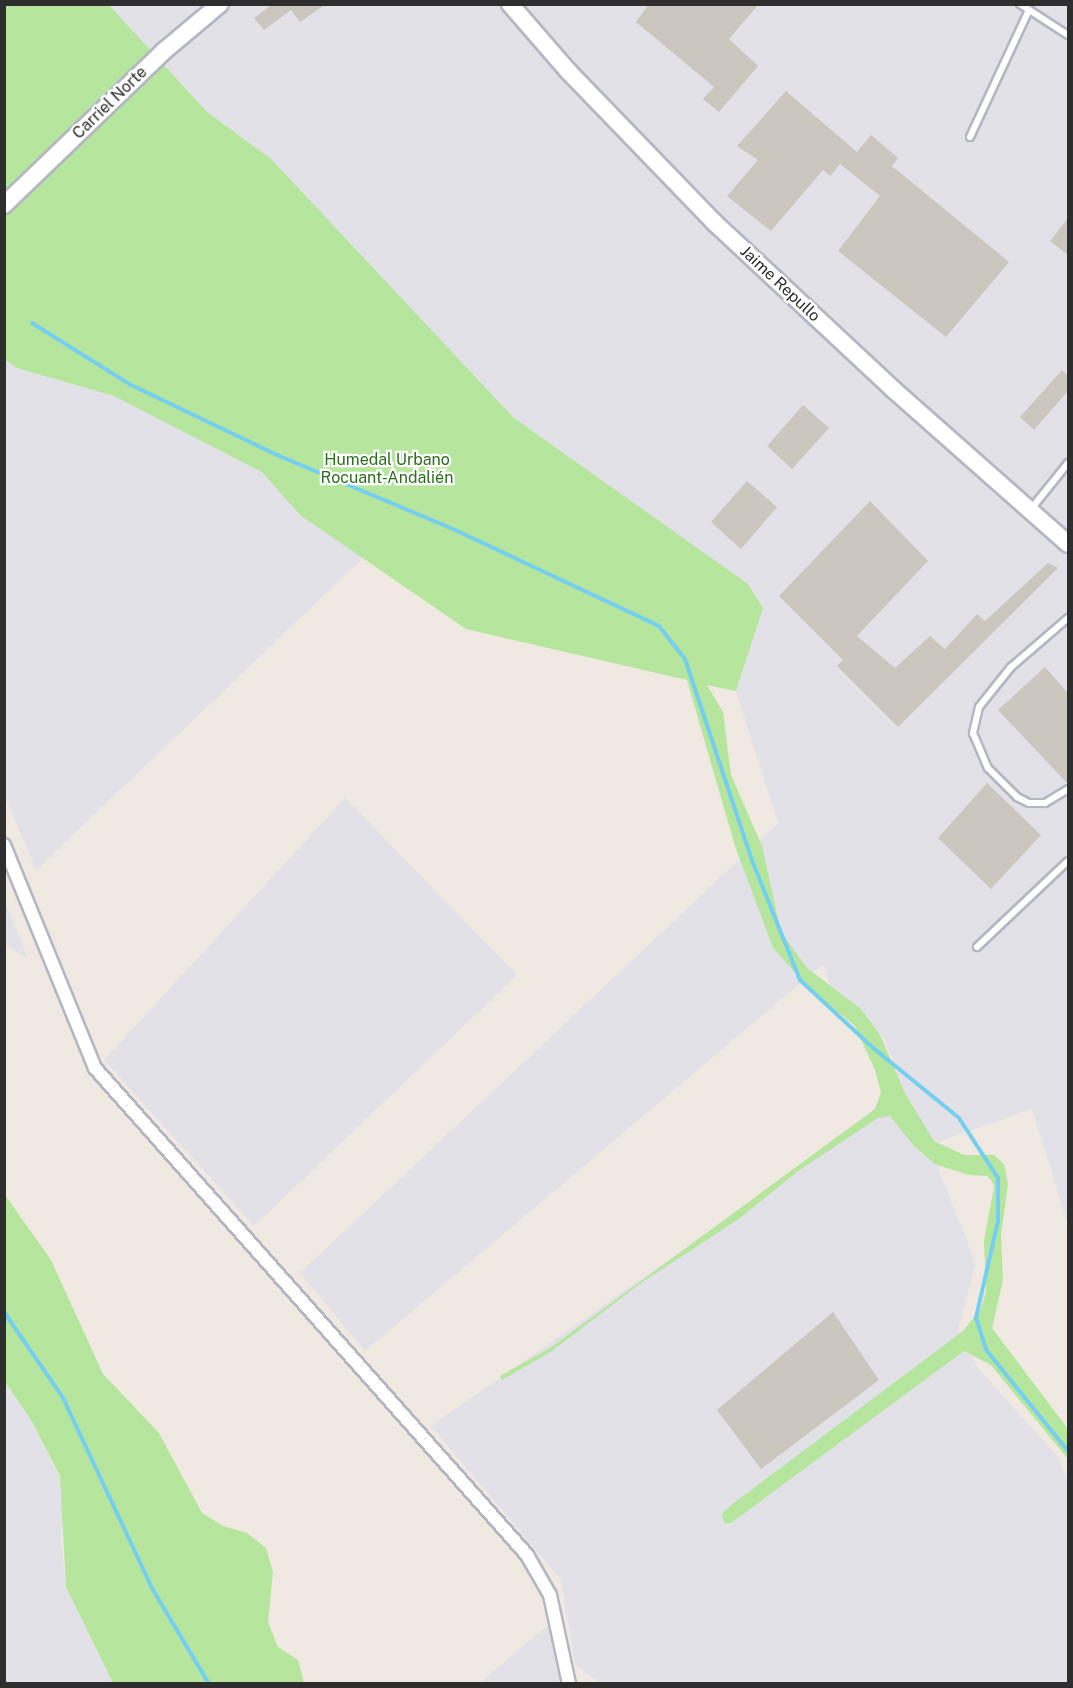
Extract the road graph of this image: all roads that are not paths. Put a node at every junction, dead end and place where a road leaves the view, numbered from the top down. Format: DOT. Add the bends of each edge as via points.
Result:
graph roads {
  1 [pos="220,4"];
  2 [pos="510,4"];
  3 [pos="1020,4"];
  4 [pos="1029,10"];
  5 [pos="1068,35"];
  6 [pos="970,137"];
  7 [pos="4,205"];
  8 [pos="1068,463"];
  9 [pos="1030,509"];
  10 [pos="1068,544"];
  11 [pos="1068,618"];
  12 [pos="1068,789"];
  13 [pos="4,845"];
  14 [pos="1068,861"];
  15 [pos="978,947"];
  16 [pos="569,1683"];
  1 -- 7 [label="street, Carriel Norte" via="164,51"];
  2 -- 9 [label="street, Jaime Repullo" via="569,72 715,223 894,390"];
  3 -- 4 [label="lane"];
  4 -- 5 [label="lane"];
  4 -- 6 [label="lane"];
  8 -- 9 [label="lane"];
  9 -- 10 [label="street, Jaime Repullo"];
  11 -- 12 [label="lane" via="1011,667 979,707 973,733 988,768 1017,797 1029,803 1045,803"];
  13 -- 16 [label="street" via="95,1068 528,1555 550,1595"];
  14 -- 15 [label="lane"];
}
